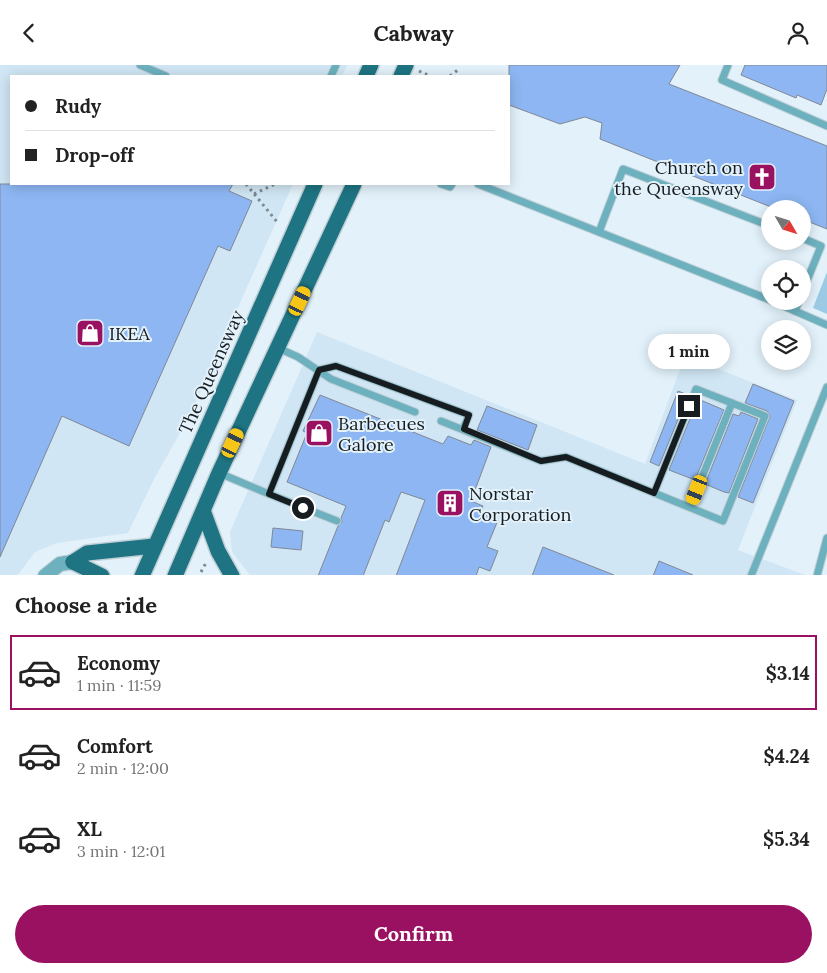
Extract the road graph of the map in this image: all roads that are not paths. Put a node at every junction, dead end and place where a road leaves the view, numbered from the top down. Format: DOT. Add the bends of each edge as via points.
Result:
graph roads {
  1 [pos="140,65"];
  2 [pos="728,65"];
  3 [pos="164,75"];
  4 [pos="827,126"];
  5 [pos="315,185"];
  6 [pos="354,185"];
  7 [pos="481,185"];
  8 [pos="761,223"];
  9 [pos="599,232"];
  10 [pos="811,242"];
  11 [pos="824,247"];
  12 [pos="811,274"];
  13 [pos="761,297"];
  14 [pos="795,311"];
  15 [pos="827,325"];
  16 [pos="278,348"];
  17 [pos="319,370"];
  18 [pos="827,387"];
  19 [pos="732,403"];
  20 [pos="415,412"];
  21 [pos="441,421"];
  22 [pos="464,429"];
  23 [pos="219,473"];
  24 [pos="654,493"];
  25 [pos="269,494"];
  26 [pos="690,507"];
  27 [pos="204,513"];
  28 [pos="337,521"];
  29 [pos="827,538"];
  30 [pos="154,546"];
  31 [pos="73,562"];
  32 [pos="45,575"];
  33 [pos="102,575"];
  34 [pos="142,575"];
  35 [pos="175,575"];
  36 [pos="232,575"];
  37 [pos="751,575"];
  38 [pos="816,575"];
  1 -- 3 [label="lane"];
  2 -- 4 [label="lane" via="722,80"];
  5 -- 30 [label="main road, The Queensway"];
  6 -- 16 [label="main road"];
  7 -- 9 [label="lane"];
  8 -- 9 [label="lane" via="623,169"];
  9 -- 13 [label="lane"];
  10 -- 11 [label="lane"];
  11 -- 12 [label="lane"];
  14 -- 15 [label="lane"];
  16 -- 17 [label="lane"];
  16 -- 23 [label="main road"];
  17 -- 20 [label="lane" via="331,379"];
  17 -- 22 [label="lane" via="336,366 469,415"];
  17 -- 25 [label="lane"];
  18 -- 37 [label="lane"];
  19 -- 24 [label="lane" via="696,389"];
  19 -- 26 [label="lane"];
  19 -- 26 [label="lane" via="766,416 723,521"];
  21 -- 22 [label="lane"];
  22 -- 24 [label="lane" via="541,461 566,457"];
  23 -- 25 [label="lane"];
  23 -- 27 [label="main road"];
  24 -- 26 [label="lane"];
  25 -- 28 [label="lane"];
  27 -- 35 [label="main road"];
  27 -- 36 [label="main road" via="218,551"];
  29 -- 38 [label="lane"];
  30 -- 31 [label="main road" via="87,553"];
  30 -- 34 [label="main road, The Queensway"];
  31 -- 32 [label="street" via="60,565"];
  31 -- 33 [label="main road"];
}
